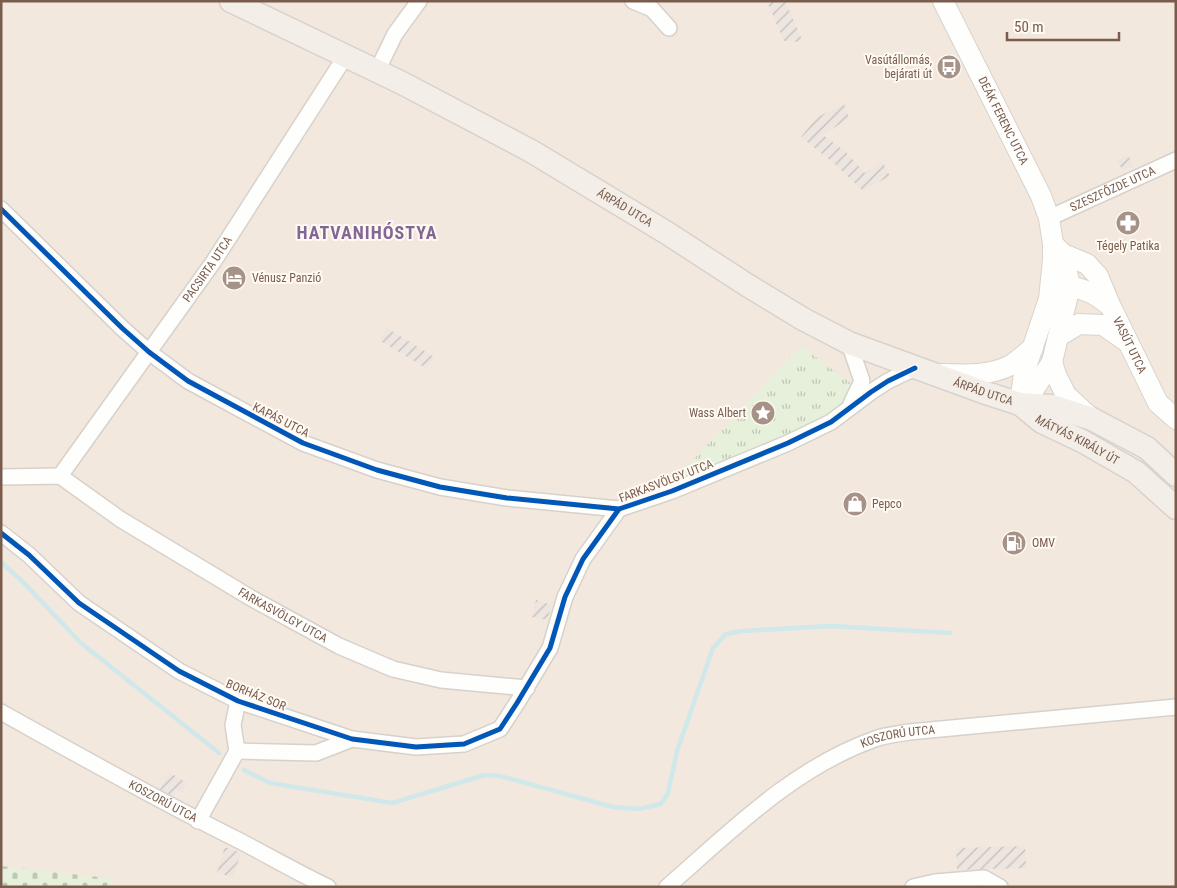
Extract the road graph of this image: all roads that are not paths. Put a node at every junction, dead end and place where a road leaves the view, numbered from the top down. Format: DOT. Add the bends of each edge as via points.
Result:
graph roads {
  1 [pos="231,1"];
  2 [pos="419,1"];
  3 [pos="634,1"];
  4 [pos="943,1"];
  5 [pos="669,28"];
  6 [pos="345,57"];
  7 [pos="377,71"];
  8 [pos="1176,160"];
  9 [pos="1,209"];
  10 [pos="1049,218"];
  11 [pos="1056,253"];
  12 [pos="1070,286"];
  13 [pos="1049,299"];
  14 [pos="1111,307"];
  15 [pos="1059,336"];
  16 [pos="1128,342"];
  17 [pos="849,343"];
  18 [pos="1033,348"];
  19 [pos="149,352"];
  20 [pos="1052,362"];
  21 [pos="923,371"];
  22 [pos="1020,404"];
  23 [pos="849,408"];
  24 [pos="1092,419"];
  25 [pos="1176,419"];
  26 [pos="1176,474"];
  27 [pos="60,476"];
  28 [pos="1,477"];
  29 [pos="1176,508"];
  30 [pos="619,509"];
  31 [pos="1,533"];
  32 [pos="527,688"];
  33 [pos="238,701"];
  34 [pos="1176,706"];
  35 [pos="1,712"];
  36 [pos="352,739"];
  37 [pos="237,752"];
  38 [pos="198,821"];
  39 [pos="328,887"];
  40 [pos="666,887"];
  41 [pos="913,887"];
  42 [pos="1000,887"];
  1 -- 6 [label="main road, ÁRPÁD UTCA"];
  2 -- 7 [label="street" via="395,34"];
  3 -- 5 [label="street" via="652,9"];
  4 -- 10 [label="street, DEÁK FERENC UTCA"];
  6 -- 7 [label="main road, ÁRPÁD UTCA"];
  6 -- 19 [label="street, PACSIRTA UTCA" via="219,253"];
  7 -- 17 [label="main road, ÁRPÁD UTCA" via="531,151 803,319"];
  8 -- 10 [label="street, SZESZFŐZDE UTCA"];
  9 -- 19 [label="street, KAPÁS UTCA"];
  10 -- 11 [label="street, DEÁK FERENC UTCA"];
  11 -- 12 [label="street"];
  11 -- 13 [label="street, DEÁK FERENC UTCA"];
  11 -- 14 [label="street" via="1087,264 1098,276"];
  12 -- 13 [label="street"];
  12 -- 14 [label="street, VASÚT UTCA" via="1090,291"];
  12 -- 15 [label="street"];
  13 -- 18 [label="street, DEÁK FERENC UTCA"];
  14 -- 16 [label="street, VASÚT UTCA"];
  15 -- 16 [label="street" via="1079,324 1103,324"];
  15 -- 20 [label="street"];
  16 -- 25 [label="street, VASÚT UTCA" via="1158,403"];
  17 -- 21 [label="main road, ÁRPÁD UTCA"];
  17 -- 23 [label="street" via="862,381"];
  18 -- 21 [label="street" via="1011,364 992,372 967,375"];
  18 -- 22 [label="street, DEÁK FERENC UTCA" via="1024,373"];
  19 -- 27 [label="street, PACSIRTA UTCA"];
  19 -- 30 [label="street, KAPÁS UTCA" via="188,381 303,443 377,470 498,496"];
  20 -- 22 [label="street"];
  20 -- 24 [label="street" via="1066,395"];
  21 -- 22 [label="main road, ÁRPÁD UTCA"];
  21 -- 23 [label="street, FARKASVÖLGY UTCA" via="888,381"];
  22 -- 24 [label="main road, MÁTYÁS KIRÁLY ÚT" via="1052,406"];
  22 -- 29 [label="main road, MÁTYÁS KIRÁLY ÚT" via="1042,422 1136,472"];
  23 -- 30 [label="street, FARKASVÖLGY UTCA" via="831,422 788,442 672,491"];
  24 -- 26 [label="main road, MÁTYÁS KIRÁLY ÚT" via="1147,448"];
  27 -- 28 [label="street"];
  27 -- 32 [label="street, FARKASVÖLGY UTCA" via="120,519 251,598 339,646 393,669 422,676"];
  30 -- 32 [label="street, FARKASVÖLGY UTCA" via="583,559 564,597 550,648"];
  31 -- 33 [label="street, BORHÁZ SOR" via="30,555 87,609 178,671"];
  32 -- 36 [label="street, BORHÁZ SOR" via="500,729 464,744 416,747"];
  33 -- 36 [label="street, BORHÁZ SOR"];
  33 -- 37 [label="street" via="233,725"];
  34 -- 40 [label="street, KOSZORÚ UTCA" via="876,738 835,756 768,799"];
  35 -- 38 [label="street, KOSZORÚ UTCA"];
  36 -- 37 [label="street" via="316,753"];
  37 -- 38 [label="street"];
  38 -- 39 [label="street, KOSZORÚ UTCA"];
  41 -- 42 [label="street" via="984,878"];
}
